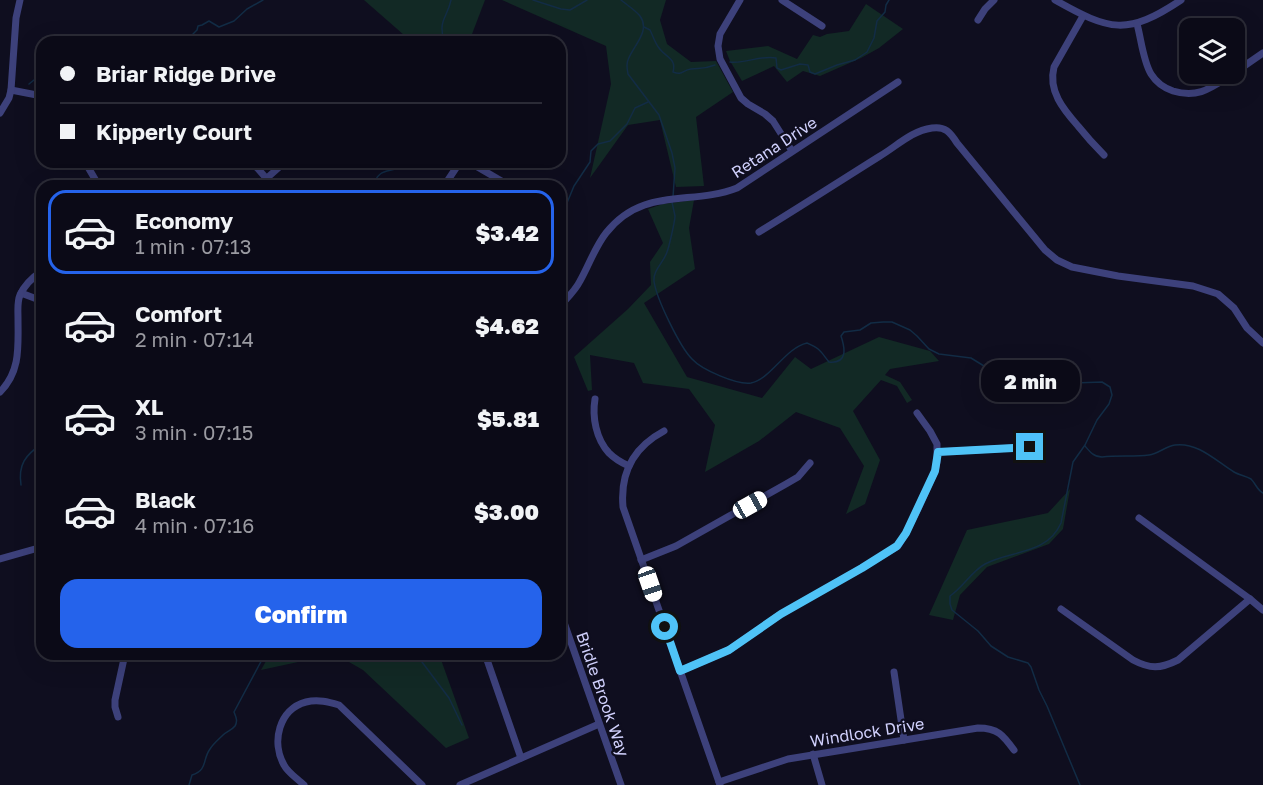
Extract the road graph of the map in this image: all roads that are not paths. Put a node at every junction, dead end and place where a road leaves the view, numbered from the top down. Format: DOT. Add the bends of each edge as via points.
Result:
graph roads {
  1 [pos="20,0"];
  2 [pos="740,0"];
  3 [pos="782,0"];
  4 [pos="994,0"];
  5 [pos="1055,0"];
  6 [pos="1181,0"];
  7 [pos="1083,16"];
  8 [pos="978,20"];
  9 [pos="1137,24"];
  10 [pos="822,26"];
  11 [pos="1263,53"];
  12 [pos="1245,65"];
  13 [pos="898,82"];
  14 [pos="1217,84"];
  15 [pos="11,90"];
  16 [pos="36,95"];
  17 [pos="0,113"];
  18 [pos="792,152"];
  19 [pos="1104,155"];
  20 [pos="257,168"];
  21 [pos="278,168"];
  22 [pos="479,168"];
  23 [pos="266,178"];
  24 [pos="500,180"];
  25 [pos="759,232"];
  26 [pos="36,276"];
  27 [pos="21,292"];
  28 [pos="36,298"];
  29 [pos="566,299"];
  30 [pos="1263,343"];
  31 [pos="0,392"];
  32 [pos="594,399"];
  33 [pos="917,413"];
  34 [pos="664,431"];
  35 [pos="1030,447"];
  36 [pos="938,452"];
  37 [pos="810,463"];
  38 [pos="629,466"];
  39 [pos="1138,518"];
  40 [pos="36,549"];
  41 [pos="0,559"];
  42 [pos="641,560"];
  43 [pos="1250,599"];
  44 [pos="1061,609"];
  45 [pos="1263,610"];
  46 [pos="566,628"];
  47 [pos="124,660"];
  48 [pos="487,660"];
  49 [pos="680,671"];
  50 [pos="894,672"];
  51 [pos="118,717"];
  52 [pos="599,724"];
  53 [pos="904,740"];
  54 [pos="1014,750"];
  55 [pos="813,754"];
  56 [pos="522,758"];
  57 [pos="720,784"];
  58 [pos="304,785"];
  59 [pos="422,785"];
  60 [pos="460,785"];
  61 [pos="621,785"];
  62 [pos="822,785"];
  1 -- 15 [label="street"];
  2 -- 18 [label="street" via="720,34 720,58 741,98 773,121"];
  3 -- 10 [label="street"];
  4 -- 8 [label="street"];
  5 -- 7 [label="street"];
  6 -- 9 [label="street"];
  7 -- 9 [label="street" via="1107,24"];
  7 -- 19 [label="street" via="1054,67 1053,84 1063,109"];
  9 -- 14 [label="street" via="1150,74 1164,87 1195,94"];
  11 -- 12 [label="street"];
  13 -- 18 [label="street, Retana Drive"];
  15 -- 16 [label="street"];
  15 -- 17 [label="street"];
  18 -- 29 [label="street, Retana Drive" via="737,188 714,195 655,201 632,211 601,240"];
  20 -- 23 [label="street"];
  21 -- 23 [label="street"];
  22 -- 24 [label="street"];
  25 -- 30 [label="street" via="911,135 941,128 949,131 1057,260 1084,270 1193,286 1218,294"];
  26 -- 27 [label="street"];
  27 -- 28 [label="street"];
  27 -- 31 [label="street" via="15,366"];
  32 -- 38 [label="street" via="594,421 602,442 609,453"];
  33 -- 36 [label="street" via="934,438"];
  34 -- 38 [label="street" via="647,441"];
  35 -- 36 [label="street"];
  36 -- 49 [label="street" via="935,471 897,546 781,614 729,650"];
  37 -- 42 [label="street" via="786,484 676,546"];
  38 -- 42 [label="street" via="623,507"];
  39 -- 43 [label="street"];
  40 -- 41 [label="street"];
  42 -- 49 [label="street"];
  43 -- 44 [label="street" via="1178,660 1157,667 1133,660"];
  43 -- 45 [label="street"];
  46 -- 52 [label="street, Bridle Brook Way"];
  47 -- 51 [label="street" via="115,700"];
  48 -- 56 [label="street"];
  49 -- 57 [label="street"];
  50 -- 53 [label="street"];
  52 -- 56 [label="street"];
  52 -- 61 [label="street, Bridle Brook Way"];
  53 -- 54 [label="street, Windlock Drive" via="986,728 1001,734"];
  53 -- 55 [label="street, Windlock Drive"];
  55 -- 57 [label="street, Windlock Drive" via="778,762"];
  55 -- 62 [label="street"];
  56 -- 60 [label="street"];
  58 -- 59 [label="street" via="285,767 279,755 278,730 304,702 328,701 339,705"];
}
